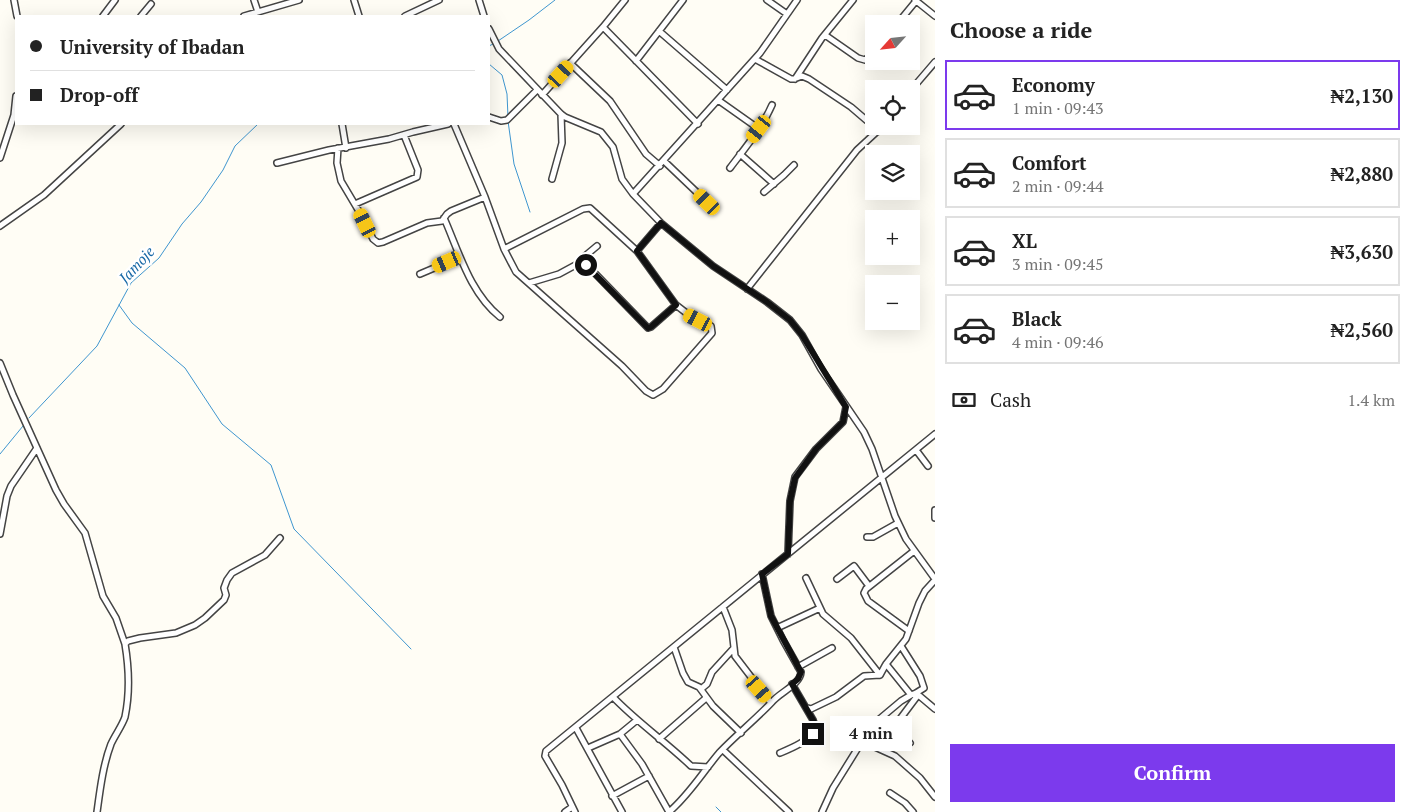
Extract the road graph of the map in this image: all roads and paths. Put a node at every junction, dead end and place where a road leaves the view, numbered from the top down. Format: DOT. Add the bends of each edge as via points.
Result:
graph roads {
  1 [pos="14,0"];
  2 [pos="115,0"];
  3 [pos="254,0"];
  4 [pos="298,0"];
  5 [pos="354,0"];
  6 [pos="439,0"];
  7 [pos="479,0"];
  8 [pos="625,0"];
  9 [pos="683,0"];
  10 [pos="767,0"];
  11 [pos="797,0"];
  12 [pos="853,0"];
  13 [pos="915,0"];
  14 [pos="152,4"];
  15 [pos="258,12"];
  16 [pos="787,14"];
  17 [pos="17,15"];
  18 [pos="104,15"];
  19 [pos="142,15"];
  20 [pos="248,15"];
  21 [pos="359,15"];
  22 [pos="407,15"];
  23 [pos="484,15"];
  24 [pos="904,15"];
  25 [pos="935,16"];
  26 [pos="603,27"];
  27 [pos="659,31"];
  28 [pos="490,32"];
  29 [pos="825,35"];
  30 [pos="755,59"];
  31 [pos="865,60"];
  32 [pos="636,61"];
  33 [pos="935,62"];
  34 [pos="570,64"];
  35 [pos="794,79"];
  36 [pos="920,80"];
  37 [pos="537,90"];
  38 [pos="727,90"];
  39 [pos="542,95"];
  40 [pos="718,100"];
  41 [pos="772,105"];
  42 [pos="15,106"];
  43 [pos="561,114"];
  44 [pos="490,116"];
  45 [pos="865,119"];
  46 [pos="698,124"];
  47 [pos="120,125"];
  48 [pos="342,125"];
  49 [pos="444,125"];
  50 [pos="454,125"];
  51 [pos="759,129"];
  52 [pos="404,135"];
  53 [pos="874,135"];
  54 [pos="338,148"];
  55 [pos="346,148"];
  56 [pos="740,154"];
  57 [pos="0,158"];
  58 [pos="664,161"];
  59 [pos="277,163"];
  60 [pos="794,165"];
  61 [pos="660,166"];
  62 [pos="730,168"];
  63 [pos="552,180"];
  64 [pos="774,184"];
  65 [pos="764,192"];
  66 [pos="633,194"];
  67 [pos="485,197"];
  68 [pos="707,202"];
  69 [pos="355,204"];
  70 [pos="444,218"];
  71 [pos="661,223"];
  72 [pos="0,226"];
  73 [pos="597,246"];
  74 [pos="504,249"];
  75 [pos="637,251"];
  76 [pos="460,257"];
  77 [pos="583,261"];
  78 [pos="420,274"];
  79 [pos="529,283"];
  80 [pos="747,289"];
  81 [pos="676,305"];
  82 [pos="500,317"];
  83 [pos="0,363"];
  84 [pos="846,407"];
  85 [pos="935,434"];
  86 [pos="37,448"];
  87 [pos="916,450"];
  88 [pos="928,466"];
  89 [pos="882,478"];
  90 [pos="935,510"];
  91 [pos="935,518"];
  92 [pos="898,523"];
  93 [pos="0,534"];
  94 [pos="868,537"];
  95 [pos="280,538"];
  96 [pos="914,551"];
  97 [pos="788,554"];
  98 [pos="762,574"];
  99 [pos="806,578"];
  100 [pos="837,579"];
  101 [pos="935,580"];
  102 [pos="869,586"];
  103 [pos="723,607"];
  104 [pos="820,608"];
  105 [pos="777,628"];
  106 [pos="909,631"];
  107 [pos="125,644"];
  108 [pos="900,646"];
  109 [pos="674,647"];
  110 [pos="832,648"];
  111 [pos="731,654"];
  112 [pos="886,664"];
  113 [pos="798,667"];
  114 [pos="880,674"];
  115 [pos="792,684"];
  116 [pos="701,689"];
  117 [pos="915,694"];
  118 [pos="613,697"];
  119 [pos="706,698"];
  120 [pos="771,702"];
  121 [pos="807,708"];
  122 [pos="935,709"];
  123 [pos="637,720"];
  124 [pos="870,727"];
  125 [pos="576,728"];
  126 [pos="741,733"];
  127 [pos="620,734"];
  128 [pos="659,739"];
  129 [pos="910,743"];
  130 [pos="588,748"];
  131 [pos="723,750"];
  132 [pos="780,753"];
  133 [pos="708,767"];
  134 [pos="649,776"];
  135 [pos="890,793"];
  136 [pos="612,796"];
  137 [pos="935,797"];
  138 [pos="574,809"];
  139 [pos="97,812"];
  140 [pos="565,812"];
  141 [pos="622,812"];
  142 [pos="670,812"];
  143 [pos="789,812"];
  144 [pos="822,812"];
  145 [pos="913,812"];
  1 -- 17 [label="street"];
  2 -- 18 [label="street"];
  3 -- 15 [label="street"];
  4 -- 15 [label="street"];
  5 -- 21 [label="street"];
  6 -- 22 [label="street"];
  7 -- 23 [label="street"];
  8 -- 26 [label="street"];
  9 -- 27 [label="street"];
  10 -- 16 [label="street"];
  11 -- 16 [label="street"];
  12 -- 29 [label="street"];
  13 -- 24 [label="street"];
  13 -- 25 [label="street"];
  14 -- 19 [label="street"];
  15 -- 20 [label="street"];
  16 -- 30 [label="street"];
  26 -- 32 [label="street"];
  26 -- 34 [label="street"];
  27 -- 32 [label="street"];
  27 -- 38 [label="street"];
  28 -- 37 [label="street" via="498,47"];
  29 -- 31 [label="street"];
  29 -- 35 [label="street"];
  30 -- 35 [label="street"];
  30 -- 38 [label="street"];
  32 -- 46 [label="street"];
  33 -- 36 [label="street"];
  34 -- 39 [label="street"];
  34 -- 61 [label="street" via="610,101 637,142"];
  35 -- 45 [label="street" via="808,78"];
  37 -- 39 [label="street"];
  37 -- 44 [label="street" via="507,120"];
  38 -- 40 [label="street"];
  39 -- 43 [label="street"];
  40 -- 46 [label="street"];
  40 -- 51 [label="street"];
  41 -- 51 [label="street"];
  42 -- 57 [label="street"];
  43 -- 63 [label="street" via="562,142"];
  43 -- 66 [label="street" via="601,132 613,147 622,179"];
  46 -- 58 [label="street"];
  47 -- 72 [label="street" via="44,195"];
  48 -- 55 [label="street"];
  49 -- 52 [label="street"];
  50 -- 67 [label="street"];
  51 -- 56 [label="street"];
  52 -- 55 [label="street"];
  52 -- 69 [label="street" via="418,170 417,177"];
  53 -- 80 [label="street" via="857,150"];
  54 -- 55 [label="street"];
  54 -- 59 [label="street"];
  54 -- 69 [label="street" via="336,163 339,174"];
  56 -- 62 [label="street"];
  56 -- 64 [label="street"];
  58 -- 61 [label="street"];
  58 -- 68 [label="street"];
  60 -- 64 [label="street"];
  61 -- 66 [label="street"];
  64 -- 65 [label="street"];
  66 -- 71 [label="street"];
  67 -- 70 [label="street" via="451,211"];
  67 -- 74 [label="street"];
  69 -- 70 [label="street" via="378,243"];
  70 -- 76 [label="street"];
  71 -- 75 [label="street"];
  71 -- 80 [label="street"];
  73 -- 77 [label="street"];
  74 -- 75 [label="street" via="590,208"];
  74 -- 79 [label="street" via="516,272"];
  75 -- 81 [label="street"];
  76 -- 78 [label="street"];
  76 -- 82 [label="street" via="475,287"];
  77 -- 79 [label="street" via="559,274"];
  77 -- 81 [label="street" via="648,328"];
  79 -- 81 [label="street" via="653,395 664,388 712,333 711,326"];
  80 -- 84 [label="street" via="790,320"];
  83 -- 86 [label="street"];
  84 -- 89 [label="street" via="864,432"];
  84 -- 97 [label="street" via="843,422 816,449 795,478 790,501"];
  85 -- 87 [label="street"];
  86 -- 93 [label="street" via="11,486"];
  86 -- 107 [label="street" via="64,504 85,533 103,596 116,618"];
  87 -- 88 [label="street"];
  87 -- 89 [label="street"];
  89 -- 92 [label="street"];
  89 -- 97 [label="street"];
  90 -- 91 [label="street"];
  92 -- 94 [label="street"];
  92 -- 96 [label="street"];
  95 -- 107 [label="street" via="265,555 232,573 224,588 224,600 200,621 176,633 140,638"];
  96 -- 101 [label="street"];
  96 -- 102 [label="street"];
  97 -- 98 [label="street"];
  98 -- 103 [label="street"];
  98 -- 105 [label="street" via="771,616"];
  99 -- 104 [label="street"];
  100 -- 102 [label="street" via="854,566"];
  101 -- 106 [label="street" via="922,597"];
  102 -- 106 [label="street" via="864,593 868,601"];
  103 -- 109 [label="street"];
  103 -- 111 [label="street" via="732,630 734,648"];
  104 -- 105 [label="street"];
  104 -- 114 [label="street" via="828,620 851,638"];
  105 -- 113 [label="street"];
  106 -- 108 [label="street"];
  107 -- 139 [label="street" via="128,692 124,719 111,746"];
  108 -- 112 [label="street"];
  108 -- 117 [label="street" via="924,684 924,688"];
  109 -- 116 [label="street" via="688,682"];
  109 -- 118 [label="street"];
  110 -- 113 [label="street"];
  111 -- 116 [label="street" via="712,672"];
  111 -- 120 [label="street"];
  112 -- 114 [label="street"];
  112 -- 117 [label="street"];
  113 -- 115 [label="street" via="800,676"];
  114 -- 121 [label="street" via="864,676 828,702"];
  115 -- 120 [label="street"];
  115 -- 121 [label="street"];
  116 -- 119 [label="street"];
  117 -- 122 [label="street"];
  117 -- 124 [label="street" via="901,701"];
  117 -- 129 [label="street" via="894,727"];
  118 -- 123 [label="street"];
  118 -- 125 [label="street"];
  119 -- 126 [label="street"];
  119 -- 128 [label="street"];
  120 -- 126 [label="street"];
  121 -- 132 [label="street" via="815,731"];
  123 -- 127 [label="street"];
  123 -- 128 [label="street"];
  125 -- 130 [label="street"];
  125 -- 138 [label="street" via="544,755"];
  126 -- 131 [label="street"];
  127 -- 130 [label="street"];
  127 -- 134 [label="street"];
  128 -- 133 [label="street" via="691,766"];
  130 -- 136 [label="street"];
  131 -- 133 [label="street"];
  131 -- 143 [label="street"];
  133 -- 142 [label="street"];
  134 -- 136 [label="street"];
  134 -- 142 [label="street"];
  135 -- 145 [label="street"];
  136 -- 141 [label="street"];
  137 -- 144 [label="street" via="920,778 895,756 864,742 833,788"];
  138 -- 140 [label="street"];
}
